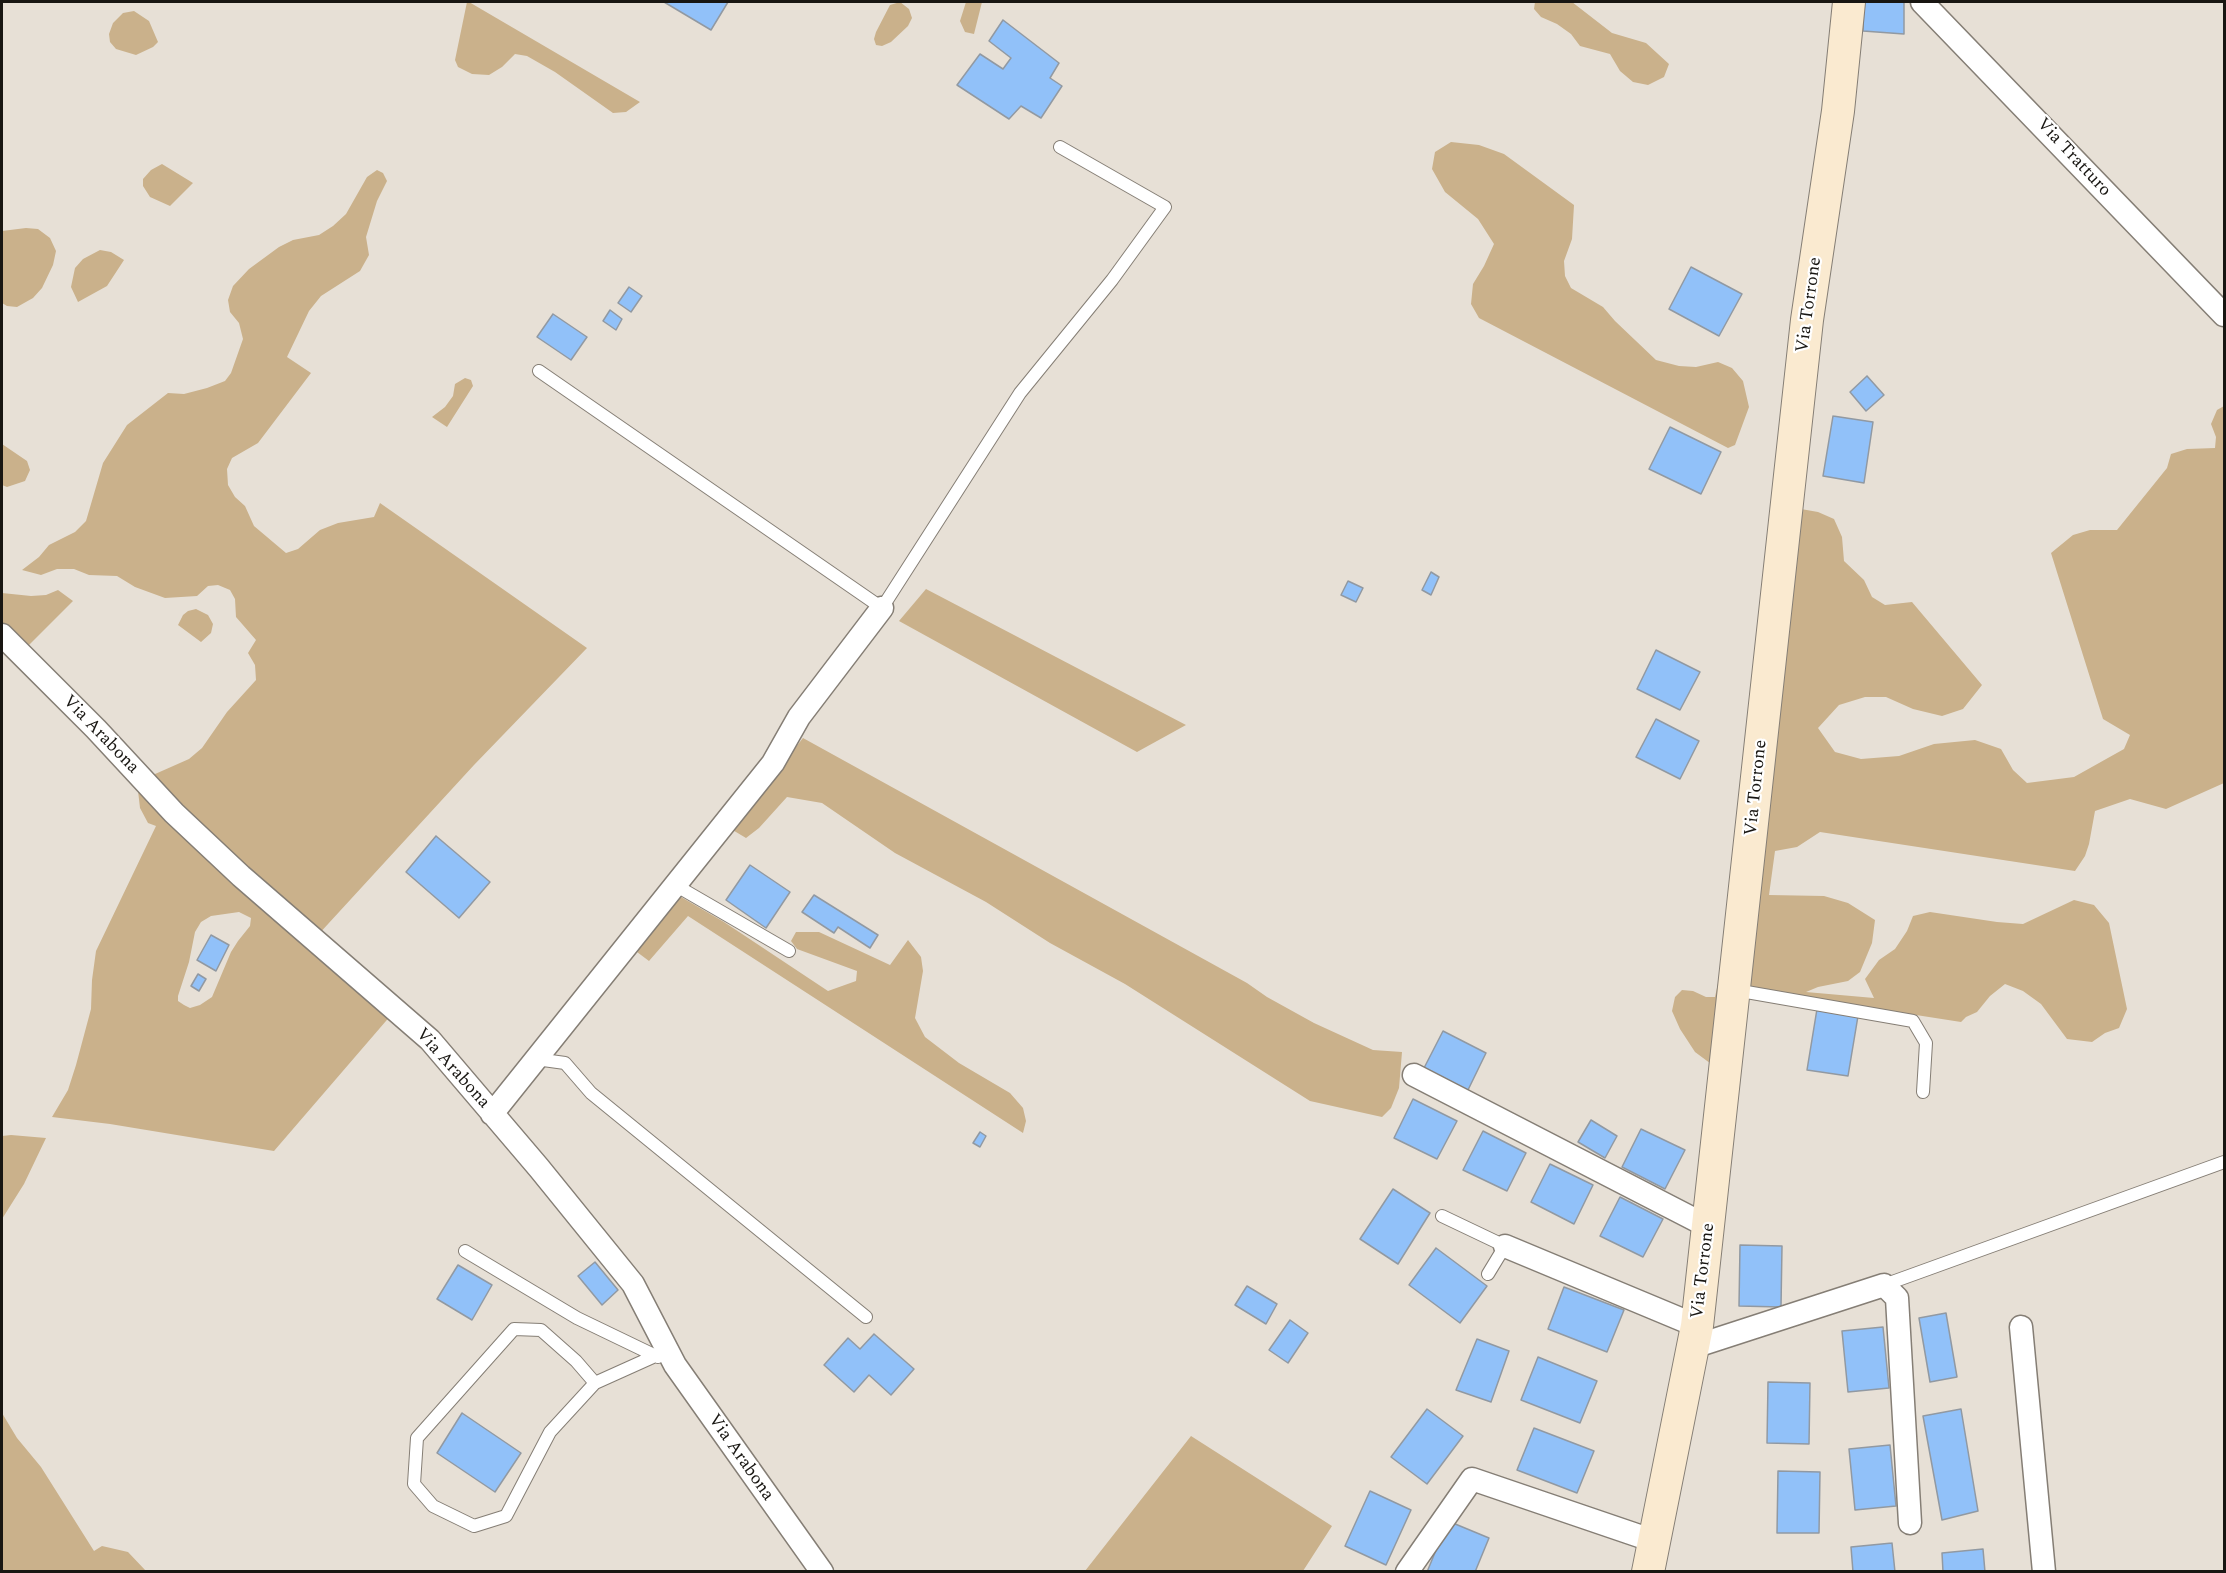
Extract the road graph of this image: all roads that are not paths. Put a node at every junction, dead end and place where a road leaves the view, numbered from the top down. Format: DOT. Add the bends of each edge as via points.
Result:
graph roads {
  1 [pos="1849,2"];
  2 [pos="1922,2"];
  3 [pos="1060,147"];
  4 [pos="2224,315"];
  5 [pos="539,371"];
  6 [pos="882,608"];
  7 [pos="2,634"];
  8 [pos="675,885"];
  9 [pos="789,951"];
  10 [pos="1735,990"];
  11 [pos="536,1059"];
  12 [pos="1414,1075"];
  13 [pos="1923,1092"];
  14 [pos="492,1114"];
  15 [pos="2224,1162"];
  16 [pos="1442,1216"];
  17 [pos="1709,1227"];
  18 [pos="1505,1246"];
  19 [pos="465,1251"];
  20 [pos="1488,1274"];
  21 [pos="1884,1285"];
  22 [pos="866,1317"];
  23 [pos="2022,1327"];
  24 [pos="1695,1337"];
  25 [pos="655,1356"];
  26 [pos="675,1365"];
  27 [pos="595,1383"];
  28 [pos="1910,1523"];
  29 [pos="1654,1541"];
  30 [pos="822,1572"];
  31 [pos="1407,1572"];
  32 [pos="1648,1572"];
  33 [pos="2044,1572"];
  1 -- 10 [label="main road, Via Torrone" via="1838,111 1806,332"];
  2 -- 4 [label="street, Via Tratturo"];
  3 -- 6 [label="lane" via="1165,207 1112,280 1020,393"];
  5 -- 6 [label="lane"];
  6 -- 8 [label="street" via="799,717 773,763"];
  7 -- 14 [label="street, Via Arabona" via="174,813 430,1040"];
  8 -- 9 [label="lane"];
  8 -- 11 [label="street"];
  10 -- 13 [label="lane" via="1913,1021 1926,1043"];
  10 -- 17 [label="main road, Via Torrone"];
  11 -- 14 [label="street"];
  11 -- 22 [label="lane" via="565,1063 591,1093"];
  12 -- 17 [label="street"];
  14 -- 26 [label="street, Via Arabona" via="633,1284"];
  15 -- 21 [label="lane"];
  16 -- 18 [label="lane"];
  17 -- 24 [label="main road, Via Torrone"];
  18 -- 20 [label="lane"];
  18 -- 24 [label="street"];
  19 -- 25 [label="lane" via="577,1318"];
  21 -- 24 [label="street"];
  21 -- 28 [label="street" via="1897,1298"];
  23 -- 33 [label="street"];
  24 -- 29 [label="main road, Via Torrone"];
  25 -- 26 [label="lane"];
  25 -- 27 [label="lane"];
  26 -- 30 [label="street, Via Arabona"];
  27 -- 27 [label="lane" via="550,1431 506,1516 474,1526 433,1506 414,1484 417,1438 514,1329 541,1330"];
  29 -- 31 [label="street" via="1472,1479"];
  29 -- 32 [label="main road, Via Torrone"];
}
